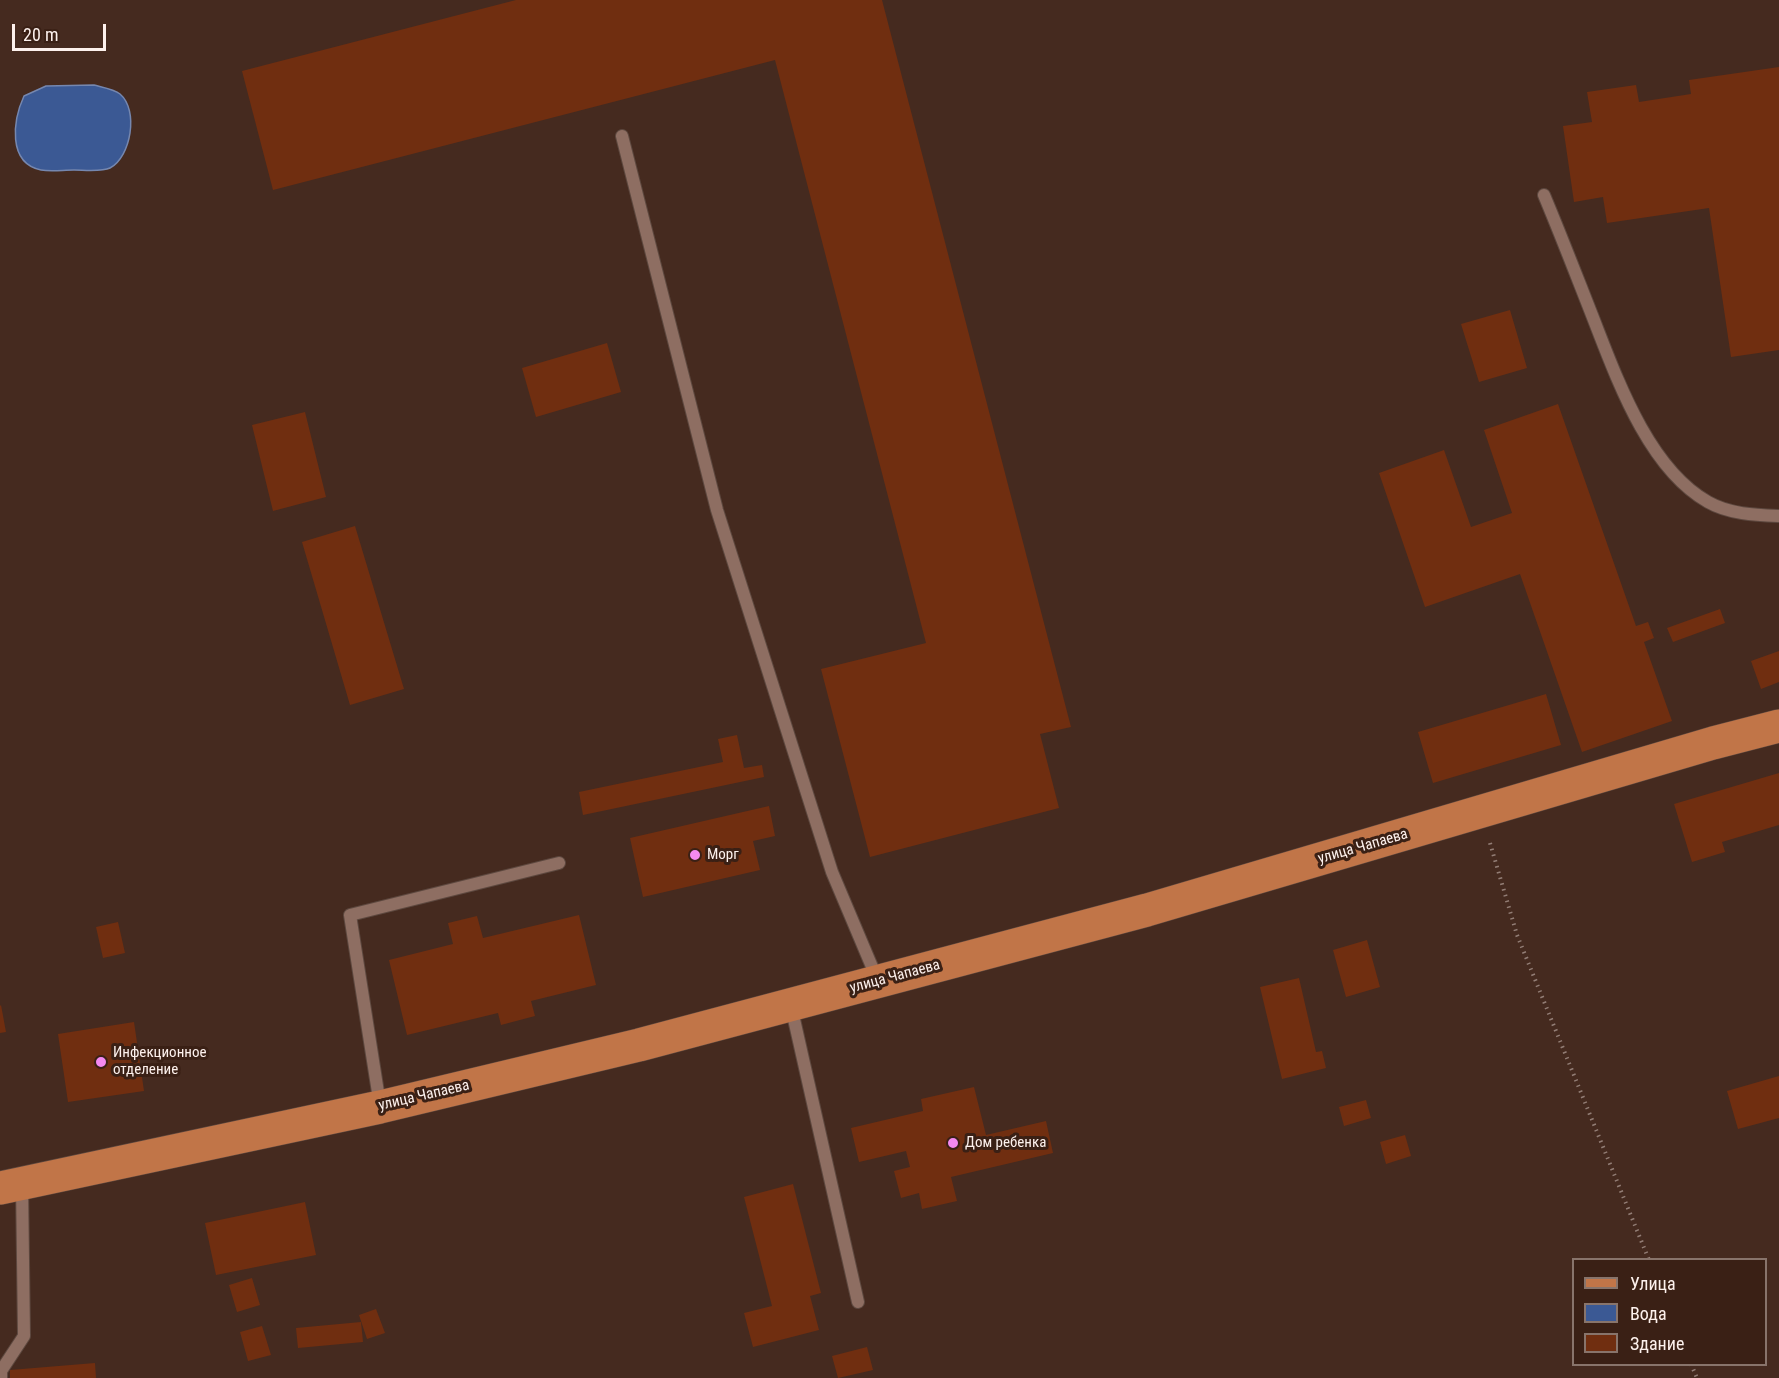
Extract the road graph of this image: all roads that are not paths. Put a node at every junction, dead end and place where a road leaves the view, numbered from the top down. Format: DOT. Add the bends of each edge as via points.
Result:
graph roads {
  1 [pos="622,136"];
  2 [pos="1544,195"];
  3 [pos="1779,516"];
  4 [pos="1779,726"];
  5 [pos="559,863"];
  6 [pos="878,982"];
  7 [pos="791,1005"];
  8 [pos="380,1107"];
  9 [pos="11,1185"];
  10 [pos="858,1302"];
  11 [pos="1,1378"];
  1 -- 6 [label="lane" via="717,510 832,872"];
  2 -- 3 [label="lane" via="1615,373 1649,443 1675,477 1708,502 1743,514"];
  4 -- 6 [label="main road, улица Чапаева" via="1147,910"];
  5 -- 8 [label="lane" via="350,915"];
  6 -- 7 [label="main road, улица Чапаева"];
  7 -- 8 [label="main road, улица Чапаева"];
  7 -- 10 [label="lane"];
  8 -- 9 [label="main road, улица Чапаева"];
  9 -- 11 [label="lane" via="24,1336 1,1371"];
}
